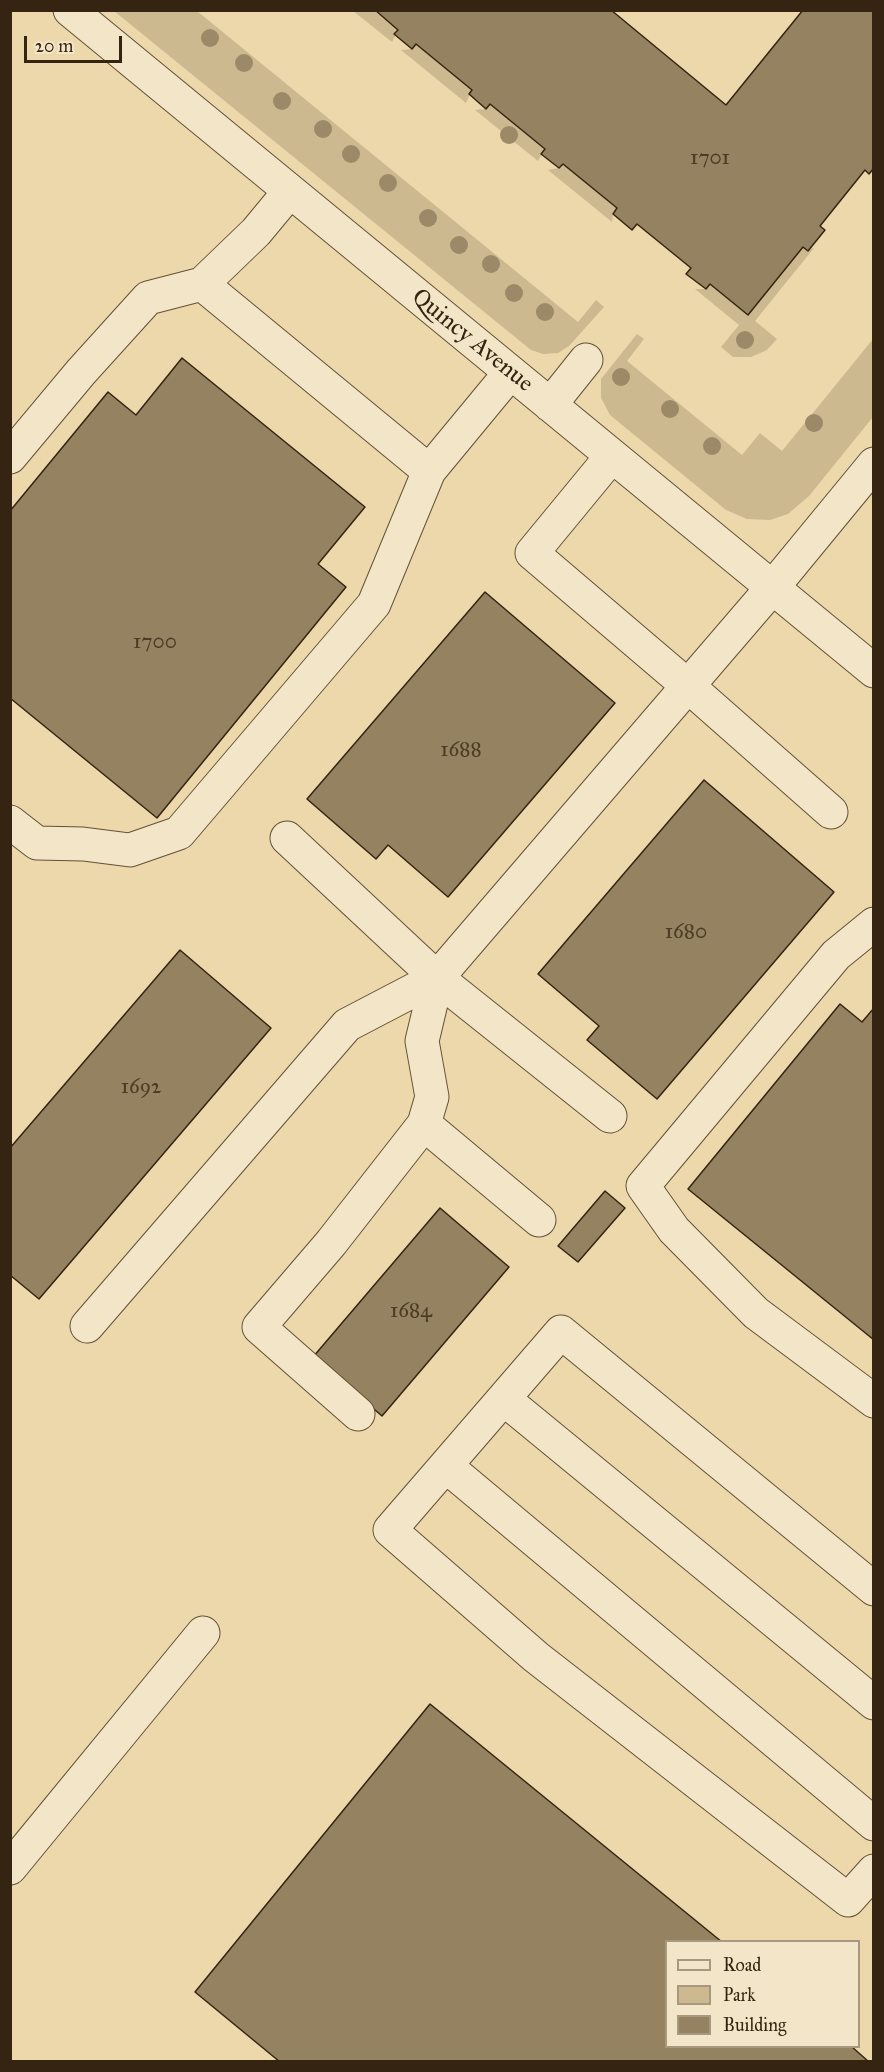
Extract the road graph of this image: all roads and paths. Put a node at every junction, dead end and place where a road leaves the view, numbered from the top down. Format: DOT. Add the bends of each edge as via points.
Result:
graph roads {
  1 [pos="70,10"];
  2 [pos="290,191"];
  3 [pos="202,284"];
  4 [pos="586,360"];
  5 [pos="510,373"];
  6 [pos="550,405"];
  7 [pos="10,457"];
  8 [pos="611,457"];
  9 [pos="873,464"];
  10 [pos="429,471"];
  11 [pos="772,588"];
  12 [pos="873,671"];
  13 [pos="688,686"];
  14 [pos="831,812"];
  15 [pos="10,822"];
  16 [pos="287,838"];
  17 [pos="873,924"];
  18 [pos="437,978"];
  19 [pos="610,1116"];
  20 [pos="424,1124"];
  21 [pos="539,1220"];
  22 [pos="87,1326"];
  23 [pos="504,1399"];
  24 [pos="873,1401"];
  25 [pos="358,1414"];
  26 [pos="446,1466"];
  27 [pos="873,1589"];
  28 [pos="202,1633"];
  29 [pos="873,1703"];
  30 [pos="873,1824"];
  31 [pos="10,1868"];
  32 [pos="873,1870"];
  1 -- 2 [label="street, Quincy Avenue"];
  2 -- 3 [label="street" via="256,232"];
  2 -- 5 [label="street, Quincy Avenue"];
  3 -- 7 [label="street" via="148,298"];
  3 -- 10 [label="street"];
  4 -- 6 [label="street"];
  5 -- 6 [label="street, Quincy Avenue"];
  5 -- 10 [label="street"];
  6 -- 8 [label="street, Quincy Avenue"];
  8 -- 11 [label="street, Quincy Avenue"];
  8 -- 13 [label="street" via="532,553"];
  9 -- 11 [label="street"];
  10 -- 15 [label="street" via="374,604 179,833 130,850 36,843"];
  11 -- 12 [label="street, Quincy Avenue"];
  11 -- 13 [label="street"];
  13 -- 14 [label="street"];
  13 -- 18 [label="street"];
  16 -- 18 [label="street"];
  17 -- 24 [label="street" via="836,955 643,1186 674,1230 756,1313"];
  18 -- 19 [label="street"];
  18 -- 20 [label="street" via="422,1041 432,1097"];
  18 -- 22 [label="street" via="347,1025"];
  20 -- 21 [label="street"];
  20 -- 25 [label="street" via="259,1328"];
  23 -- 26 [label="street"];
  23 -- 27 [label="street" via="561,1332"];
  23 -- 29 [label="street"];
  26 -- 30 [label="street"];
  26 -- 32 [label="street" via="390,1530 536,1656 848,1900"];
  28 -- 31 [label="street"];
}
